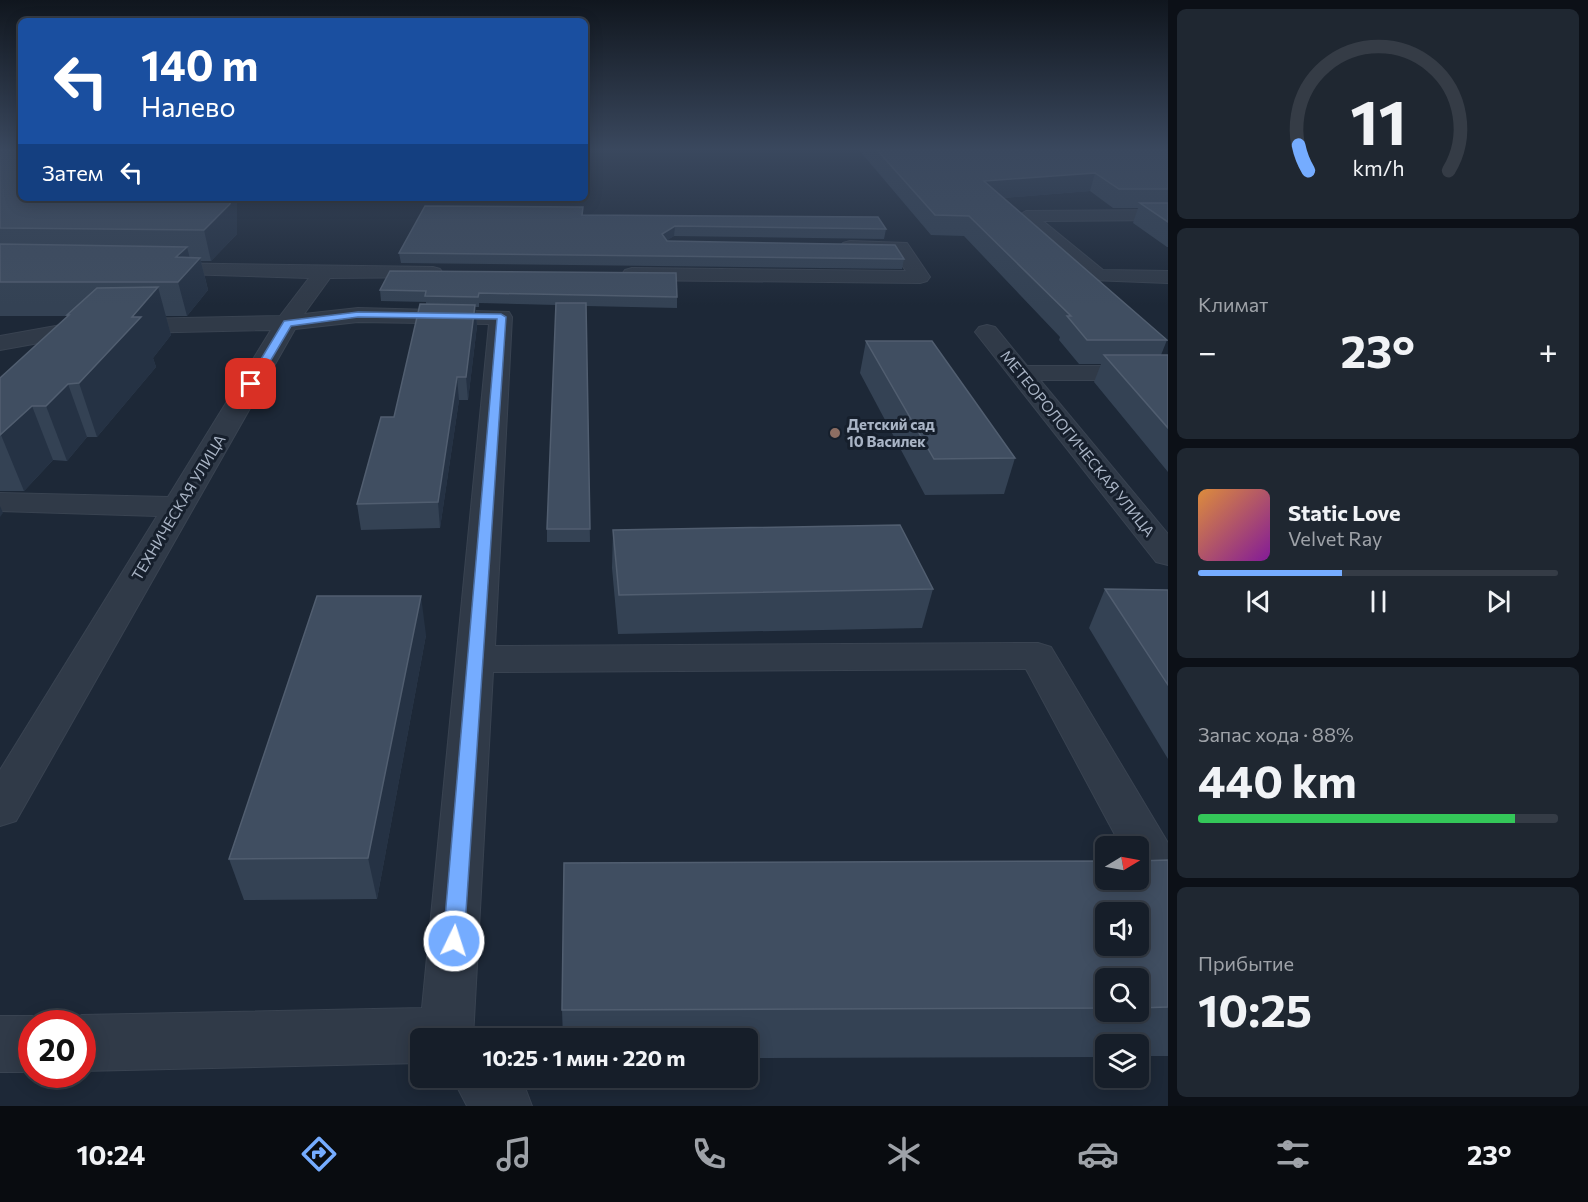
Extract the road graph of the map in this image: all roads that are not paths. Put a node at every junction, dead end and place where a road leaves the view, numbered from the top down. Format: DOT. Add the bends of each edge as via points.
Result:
graph roads {
  1 [pos="1168,215"];
  2 [pos="829,246"];
  3 [pos="132,269"];
  4 [pos="324,272"];
  5 [pos="455,273"];
  6 [pos="610,274"];
  7 [pos="1168,277"];
  8 [pos="287,323"];
  9 [pos="90,327"];
  10 [pos="987,332"];
  11 [pos="0,343"];
  12 [pos="57,357"];
  13 [pos="1021,373"];
  14 [pos="1168,373"];
  15 [pos="0,502"];
  16 [pos="178,507"];
  17 [pos="1155,522"];
  18 [pos="1168,555"];
  19 [pos="475,658"];
  20 [pos="0,808"];
  21 [pos="1168,887"];
  22 [pos="460,1028"];
  23 [pos="96,1042"];
  24 [pos="0,1044"];
  25 [pos="18,1044"];
  26 [pos="410,1049"];
  27 [pos="489,1088"];
  28 [pos="503,1106"];
  1 -- 7 [label="street" via="1026,216 1098,276"];
  2 -- 6 [label="street" via="900,247 920,277"];
  3 -- 4 [label="street"];
  4 -- 5 [label="street"];
  4 -- 8 [label="street, ТЕХНИЧЕСКАЯ УЛИЦА"];
  8 -- 9 [label="street"];
  8 -- 16 [label="street, ТЕХНИЧЕСКАЯ УЛИЦА"];
  8 -- 19 [label="street" via="358,315 501,317"];
  9 -- 11 [label="street"];
  9 -- 12 [label="street"];
  10 -- 13 [label="street, МЕТЕОРОЛОГИЧЕСКАЯ УЛИЦА"];
  13 -- 14 [label="street"];
  13 -- 17 [label="street, МЕТЕОРОЛОГИЧЕСКАЯ УЛИЦА"];
  15 -- 16 [label="street"];
  16 -- 20 [label="street, ТЕХНИЧЕСКАЯ УЛИЦА"];
  17 -- 18 [label="street, МЕТЕОРОЛОГИЧЕСКАЯ УЛИЦА"];
  19 -- 21 [label="street" via="1038,656"];
  19 -- 22 [label="street"];
  23 -- 26 [label="street"];
  24 -- 25 [label="street"];
  27 -- 28 [label="street"];
}
